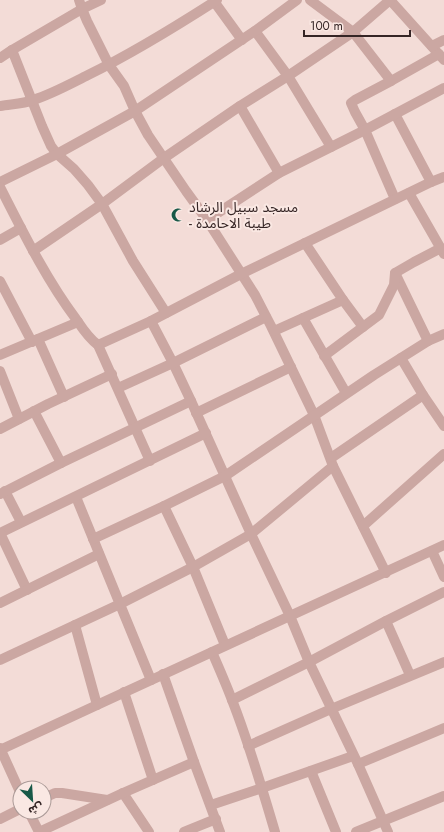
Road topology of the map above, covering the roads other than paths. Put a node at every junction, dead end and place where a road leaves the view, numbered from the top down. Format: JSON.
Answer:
{"nodes":[{"id":1,"x":101,"y":0,"type":"edge"},
{"id":2,"x":297,"y":0,"type":"edge"},
{"id":3,"x":310,"y":0,"type":"edge"},
{"id":4,"x":390,"y":0,"type":"edge"},
{"id":5,"x":215,"y":1,"type":"edge"},
{"id":6,"x":81,"y":4,"type":"edge"},
{"id":7,"x":255,"y":31,"type":"junction"},
{"id":8,"x":353,"y":32,"type":"junction"},
{"id":9,"x":242,"y":40,"type":"junction"},
{"id":10,"x":444,"y":40,"type":"edge"},
{"id":11,"x":12,"y":50,"type":"junction"},
{"id":12,"x":438,"y":53,"type":"edge"},
{"id":13,"x":0,"y":58,"type":"edge"},
{"id":14,"x":109,"y":64,"type":"junction"},
{"id":15,"x":288,"y":76,"type":"junction"},
{"id":16,"x":391,"y":81,"type":"junction"},
{"id":17,"x":444,"y":88,"type":"edge"},
{"id":18,"x":32,"y":101,"type":"junction"},
{"id":19,"x":0,"y":106,"type":"edge"},
{"id":20,"x":240,"y":106,"type":"junction"},
{"id":21,"x":135,"y":111,"type":"junction"},
{"id":22,"x":395,"y":114,"type":"junction"},
{"id":23,"x":365,"y":130,"type":"junction"},
{"id":24,"x":331,"y":147,"type":"junction"},
{"id":25,"x":57,"y":154,"type":"junction"},
{"id":26,"x":164,"y":158,"type":"junction"},
{"id":27,"x":279,"y":173,"type":"junction"},
{"id":28,"x":444,"y":177,"type":"edge"},
{"id":29,"x":0,"y":182,"type":"edge"},
{"id":30,"x":431,"y":182,"type":"junction"},
{"id":31,"x":0,"y":187,"type":"edge"},
{"id":32,"x":409,"y":193,"type":"junction"},
{"id":33,"x":395,"y":199,"type":"junction"},
{"id":34,"x":102,"y":204,"type":"junction"},
{"id":35,"x":207,"y":220,"type":"junction"},
{"id":36,"x":21,"y":228,"type":"junction"},
{"id":37,"x":0,"y":240,"type":"edge"},
{"id":38,"x":305,"y":243,"type":"junction"},
{"id":39,"x":34,"y":251,"type":"junction"},
{"id":40,"x":442,"y":251,"type":"edge"},
{"id":41,"x":395,"y":273,"type":"junction"},
{"id":42,"x":241,"y":274,"type":"junction"},
{"id":43,"x":1,"y":286,"type":"edge"},
{"id":44,"x":343,"y":300,"type":"junction"},
{"id":45,"x":166,"y":313,"type":"junction"},
{"id":46,"x":266,"y":317,"type":"junction"},
{"id":47,"x":303,"y":318,"type":"junction"},
{"id":48,"x":151,"y":321,"type":"junction"},
{"id":49,"x":78,"y":322,"type":"junction"},
{"id":50,"x":363,"y":327,"type":"junction"},
{"id":51,"x":274,"y":331,"type":"junction"},
{"id":52,"x":444,"y":334,"type":"edge"},
{"id":53,"x":35,"y":340,"type":"junction"},
{"id":54,"x":428,"y":341,"type":"junction"},
{"id":55,"x":98,"y":345,"type":"junction"},
{"id":56,"x":0,"y":355,"type":"edge"},
{"id":57,"x":324,"y":356,"type":"junction"},
{"id":58,"x":401,"y":358,"type":"junction"},
{"id":59,"x":173,"y":363,"type":"junction"},
{"id":60,"x":291,"y":367,"type":"junction"},
{"id":61,"x":0,"y":371,"type":"edge"},
{"id":62,"x":112,"y":374,"type":"junction"},
{"id":63,"x":118,"y":388,"type":"junction"},
{"id":64,"x":346,"y":393,"type":"junction"},
{"id":65,"x":423,"y":395,"type":"junction"},
{"id":66,"x":64,"y":397,"type":"junction"},
{"id":67,"x":191,"y":401,"type":"junction"},
{"id":68,"x":34,"y":411,"type":"junction"},
{"id":69,"x":440,"y":412,"type":"edge"},
{"id":70,"x":196,"y":413,"type":"junction"},
{"id":71,"x":314,"y":415,"type":"junction"},
{"id":72,"x":19,"y":419,"type":"junction"},
{"id":73,"x":444,"y":426,"type":"edge"},
{"id":74,"x":136,"y":428,"type":"junction"},
{"id":75,"x":0,"y":429,"type":"edge"},
{"id":76,"x":206,"y":433,"type":"junction"},
{"id":77,"x":444,"y":454,"type":"edge"},
{"id":78,"x":150,"y":461,"type":"junction"},
{"id":79,"x":332,"y":462,"type":"junction"},
{"id":80,"x":61,"y":463,"type":"junction"},
{"id":81,"x":225,"y":476,"type":"junction"},
{"id":82,"x":3,"y":492,"type":"edge"},
{"id":83,"x":76,"y":497,"type":"junction"},
{"id":84,"x":164,"y":506,"type":"junction"},
{"id":85,"x":21,"y":522,"type":"junction"},
{"id":86,"x":363,"y":526,"type":"junction"},
{"id":87,"x":0,"y":533,"type":"edge"},
{"id":88,"x":251,"y":534,"type":"junction"},
{"id":89,"x":93,"y":538,"type":"junction"},
{"id":90,"x":444,"y":545,"type":"edge"},
{"id":91,"x":432,"y":551,"type":"junction"},
{"id":92,"x":99,"y":554,"type":"junction"},
{"id":93,"x":193,"y":568,"type":"junction"},
{"id":94,"x":386,"y":573,"type":"junction"},
{"id":95,"x":444,"y":577,"type":"edge"},
{"id":96,"x":27,"y":590,"type":"junction"},
{"id":97,"x":444,"y":592,"type":"edge"},
{"id":98,"x":0,"y":603,"type":"edge"},
{"id":99,"x":120,"y":604,"type":"junction"},
{"id":100,"x":290,"y":616,"type":"junction"},
{"id":101,"x":386,"y":621,"type":"junction"},
{"id":102,"x":75,"y":625,"type":"junction"},
{"id":103,"x":226,"y":646,"type":"junction"},
{"id":104,"x":212,"y":652,"type":"junction"},
{"id":105,"x":0,"y":660,"type":"edge"},
{"id":106,"x":309,"y":662,"type":"junction"},
{"id":107,"x":444,"y":662,"type":"edge"},
{"id":108,"x":163,"y":674,"type":"junction"},
{"id":109,"x":410,"y":675,"type":"junction"},
{"id":110,"x":151,"y":680,"type":"junction"},
{"id":111,"x":124,"y":692,"type":"junction"},
{"id":112,"x":232,"y":700,"type":"junction"},
{"id":113,"x":97,"y":705,"type":"junction"},
{"id":114,"x":331,"y":709,"type":"junction"},
{"id":115,"x":444,"y":728,"type":"edge"},
{"id":116,"x":248,"y":746,"type":"junction"},
{"id":117,"x":0,"y":750,"type":"edge"},
{"id":118,"x":355,"y":760,"type":"junction"},
{"id":119,"x":194,"y":762,"type":"junction"},
{"id":120,"x":311,"y":771,"type":"junction"},
{"id":121,"x":14,"y":780,"type":"edge"},
{"id":122,"x":153,"y":780,"type":"junction"},
{"id":123,"x":262,"y":788,"type":"junction"},
{"id":124,"x":123,"y":793,"type":"junction"},
{"id":125,"x":52,"y":794,"type":"edge"},
{"id":126,"x":444,"y":796,"type":"edge"},
{"id":127,"x":107,"y":800,"type":"junction"},
{"id":128,"x":211,"y":805,"type":"junction"},
{"id":129,"x":12,"y":813,"type":"edge"},
{"id":130,"x":0,"y":819,"type":"edge"},
{"id":131,"x":216,"y":819,"type":"junction"},
{"id":132,"x":33,"y":820,"type":"edge"},
{"id":133,"x":383,"y":821,"type":"junction"},
{"id":134,"x":39,"y":832,"type":"edge"},
{"id":135,"x":149,"y":832,"type":"edge"},
{"id":136,"x":184,"y":832,"type":"edge"},
{"id":137,"x":220,"y":832,"type":"edge"},
{"id":138,"x":275,"y":832,"type":"edge"},
{"id":139,"x":336,"y":832,"type":"edge"},
{"id":140,"x":356,"y":832,"type":"edge"},
{"id":141,"x":388,"y":832,"type":"edge"}],
"edges":[{"from":1,"to":6,"type":"street"},
{"from":2,"to":7,"type":"street"},
{"from":3,"to":8,"type":"street"},
{"from":4,"to":8,"type":"street"},
{"from":4,"to":12,"type":"street"},
{"from":5,"to":9,"type":"street"},
{"from":5,"to":14,"type":"street"},
{"from":6,"to":11,"type":"street"},
{"from":6,"to":14,"type":"street"},
{"from":7,"to":9,"type":"street"},
{"from":7,"to":15,"type":"street"},
{"from":8,"to":15,"type":"street"},
{"from":8,"to":16,"type":"street"},
{"from":9,"to":21,"type":"street"},
{"from":10,"to":12,"type":"street"},
{"from":11,"to":13,"type":"street"},
{"from":11,"to":18,"type":"street"},
{"from":12,"to":16,"type":"street"},
{"from":14,"to":18,"type":"street"},
{"from":14,"to":21,"type":"street"},
{"from":15,"to":20,"type":"street"},
{"from":15,"to":24,"type":"street"},
{"from":16,"to":23,"type":"street"},
{"from":17,"to":22,"type":"street"},
{"from":18,"to":19,"type":"street"},
{"from":18,"to":25,"type":"street"},
{"from":20,"to":26,"type":"street"},
{"from":20,"to":27,"type":"street"},
{"from":21,"to":25,"type":"street"},
{"from":21,"to":26,"type":"street"},
{"from":22,"to":23,"type":"street"},
{"from":22,"to":30,"type":"street"},
{"from":23,"to":24,"type":"street"},
{"from":23,"to":33,"type":"street"},
{"from":24,"to":27,"type":"street"},
{"from":25,"to":29,"type":"street"},
{"from":25,"to":34,"type":"street"},
{"from":26,"to":34,"type":"street"},
{"from":26,"to":35,"type":"street"},
{"from":27,"to":35,"type":"street"},
{"from":28,"to":30,"type":"street"},
{"from":30,"to":32,"type":"street"},
{"from":31,"to":36,"type":"street"},
{"from":32,"to":33,"type":"street"},
{"from":32,"to":40,"type":"street"},
{"from":33,"to":38,"type":"street"},
{"from":34,"to":39,"type":"street"},
{"from":34,"to":45,"type":"street"},
{"from":35,"to":42,"type":"street"},
{"from":36,"to":37,"type":"street"},
{"from":36,"to":39,"type":"street"},
{"from":38,"to":42,"type":"street"},
{"from":38,"to":44,"type":"street"},
{"from":39,"to":49,"type":"street"},
{"from":40,"to":41,"type":"street"},
{"from":41,"to":50,"type":"street"},
{"from":41,"to":54,"type":"street"},
{"from":42,"to":45,"type":"street"},
{"from":42,"to":46,"type":"street"},
{"from":43,"to":53,"type":"street"},
{"from":44,"to":47,"type":"street"},
{"from":44,"to":50,"type":"street"},
{"from":45,"to":48,"type":"street"},
{"from":46,"to":51,"type":"street"},
{"from":46,"to":59,"type":"street"},
{"from":47,"to":51,"type":"street"},
{"from":47,"to":57,"type":"street"},
{"from":48,"to":55,"type":"street"},
{"from":48,"to":59,"type":"street"},
{"from":49,"to":53,"type":"street"},
{"from":49,"to":55,"type":"street"},
{"from":50,"to":57,"type":"street"},
{"from":51,"to":60,"type":"street"},
{"from":52,"to":54,"type":"street"},
{"from":53,"to":56,"type":"street"},
{"from":53,"to":66,"type":"street"},
{"from":54,"to":58,"type":"street"},
{"from":55,"to":62,"type":"street"},
{"from":57,"to":64,"type":"street"},
{"from":58,"to":64,"type":"street"},
{"from":58,"to":65,"type":"street"},
{"from":59,"to":63,"type":"street"},
{"from":59,"to":67,"type":"street"},
{"from":60,"to":70,"type":"street"},
{"from":60,"to":71,"type":"street"},
{"from":61,"to":72,"type":"street"},
{"from":62,"to":63,"type":"street"},
{"from":62,"to":66,"type":"street"},
{"from":63,"to":74,"type":"street"},
{"from":64,"to":71,"type":"street"},
{"from":65,"to":69,"type":"street"},
{"from":65,"to":79,"type":"street"},
{"from":66,"to":68,"type":"street"},
{"from":67,"to":70,"type":"street"},
{"from":67,"to":74,"type":"street"},
{"from":68,"to":72,"type":"street"},
{"from":68,"to":80,"type":"street"},
{"from":69,"to":73,"type":"street"},
{"from":70,"to":76,"type":"street"},
{"from":71,"to":79,"type":"street"},
{"from":71,"to":81,"type":"street"},
{"from":72,"to":75,"type":"street"},
{"from":74,"to":78,"type":"street"},
{"from":74,"to":80,"type":"street"},
{"from":76,"to":78,"type":"street"},
{"from":76,"to":81,"type":"street"},
{"from":77,"to":86,"type":"street"},
{"from":78,"to":83,"type":"street"},
{"from":79,"to":86,"type":"street"},
{"from":79,"to":88,"type":"street"},
{"from":80,"to":82,"type":"street"},
{"from":81,"to":84,"type":"street"},
{"from":81,"to":88,"type":"street"},
{"from":82,"to":85,"type":"street"},
{"from":83,"to":85,"type":"street"},
{"from":83,"to":89,"type":"street"},
{"from":84,"to":89,"type":"street"},
{"from":84,"to":93,"type":"street"},
{"from":85,"to":87,"type":"street"},
{"from":86,"to":94,"type":"street"},
{"from":87,"to":96,"type":"street"},
{"from":88,"to":93,"type":"street"},
{"from":88,"to":100,"type":"street"},
{"from":89,"to":92,"type":"street"},
{"from":90,"to":91,"type":"street"},
{"from":91,"to":94,"type":"street"},
{"from":91,"to":95,"type":"street"},
{"from":92,"to":96,"type":"street"},
{"from":92,"to":99,"type":"street"},
{"from":93,"to":99,"type":"street"},
{"from":93,"to":103,"type":"street"},
{"from":94,"to":100,"type":"street"},
{"from":96,"to":98,"type":"street"},
{"from":97,"to":101,"type":"street"},
{"from":99,"to":102,"type":"street"},
{"from":99,"to":110,"type":"street"},
{"from":100,"to":103,"type":"street"},
{"from":100,"to":106,"type":"street"},
{"from":101,"to":106,"type":"street"},
{"from":101,"to":109,"type":"street"},
{"from":102,"to":105,"type":"street"},
{"from":102,"to":113,"type":"street"},
{"from":103,"to":104,"type":"street"},
{"from":104,"to":108,"type":"street"},
{"from":104,"to":112,"type":"street"},
{"from":106,"to":112,"type":"street"},
{"from":106,"to":114,"type":"street"},
{"from":107,"to":109,"type":"street"},
{"from":108,"to":110,"type":"street"},
{"from":108,"to":119,"type":"street"},
{"from":109,"to":114,"type":"street"},
{"from":110,"to":111,"type":"street"},
{"from":111,"to":113,"type":"street"},
{"from":111,"to":122,"type":"street"},
{"from":112,"to":116,"type":"street"},
{"from":113,"to":117,"type":"street"},
{"from":114,"to":116,"type":"street"},
{"from":114,"to":118,"type":"street"},
{"from":115,"to":118,"type":"street"},
{"from":116,"to":123,"type":"street"},
{"from":117,"to":121,"type":"street"},
{"from":118,"to":120,"type":"street"},
{"from":118,"to":133,"type":"street"},
{"from":119,"to":122,"type":"street"},
{"from":119,"to":128,"type":"street"},
{"from":120,"to":123,"type":"street"},
{"from":120,"to":139,"type":"street"},
{"from":122,"to":124,"type":"street"},
{"from":123,"to":128,"type":"street"},
{"from":123,"to":138,"type":"street"},
{"from":124,"to":127,"type":"street"},
{"from":124,"to":135,"type":"street"},
{"from":125,"to":127,"type":"street"},
{"from":126,"to":133,"type":"street"},
{"from":127,"to":134,"type":"street"},
{"from":128,"to":131,"type":"street"},
{"from":129,"to":130,"type":"street"},
{"from":131,"to":136,"type":"street"},
{"from":131,"to":137,"type":"street"},
{"from":132,"to":134,"type":"street"},
{"from":133,"to":140,"type":"street"},
{"from":133,"to":141,"type":"street"}]}
